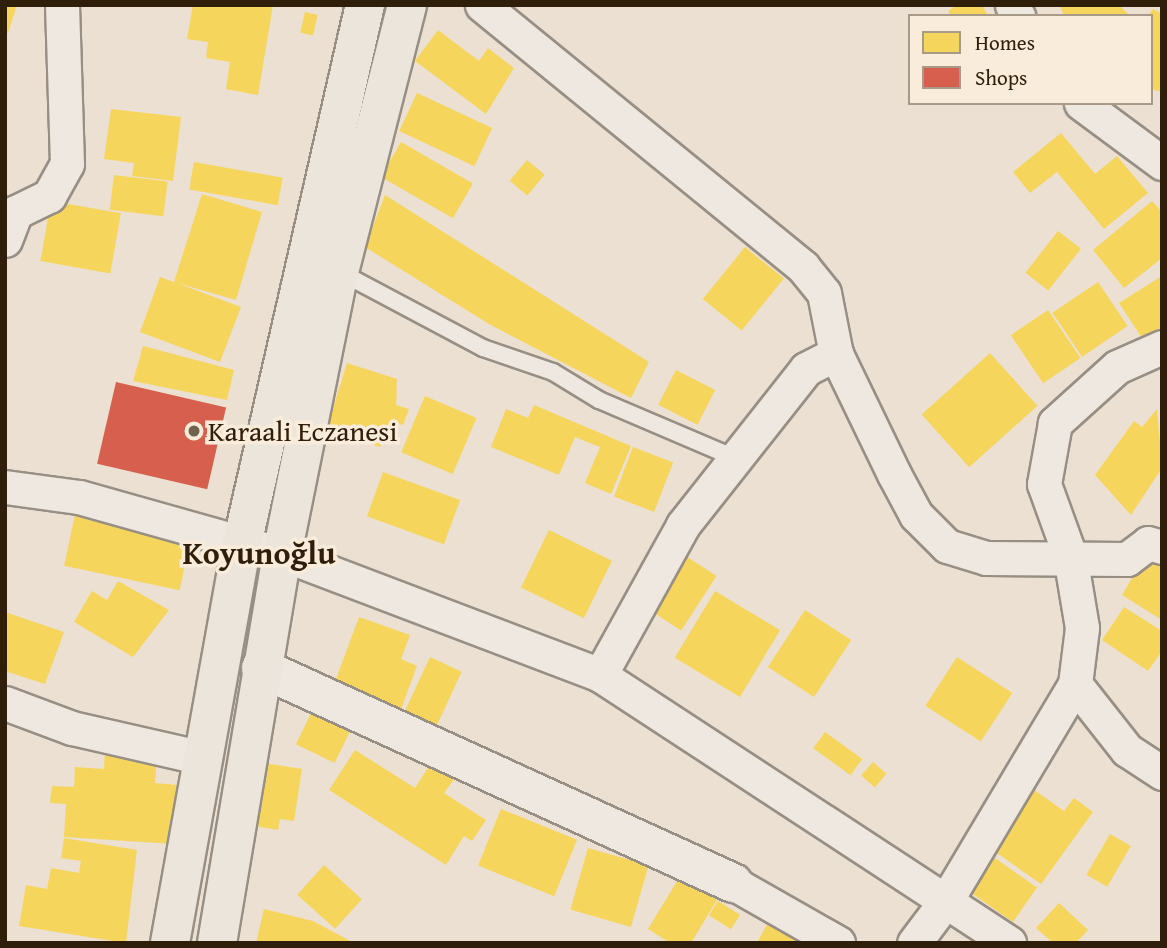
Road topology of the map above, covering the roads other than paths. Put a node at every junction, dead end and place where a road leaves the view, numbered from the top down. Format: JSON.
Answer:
{"nodes":[{"id":1,"x":62,"y":5,"type":"edge"},
{"id":2,"x":365,"y":5,"type":"edge"},
{"id":3,"x":407,"y":5,"type":"edge"},
{"id":4,"x":482,"y":5,"type":"edge"},
{"id":5,"x":1084,"y":105,"type":"edge"},
{"id":6,"x":1162,"y":163,"type":"edge"},
{"id":7,"x":6,"y":243,"type":"edge"},
{"id":8,"x":339,"y":272,"type":"junction"},
{"id":9,"x":1162,"y":347,"type":"edge"},
{"id":10,"x":835,"y":354,"type":"junction"},
{"id":11,"x":739,"y":460,"type":"junction"},
{"id":12,"x":5,"y":487,"type":"edge"},
{"id":13,"x":242,"y":544,"type":"junction"},
{"id":14,"x":1162,"y":547,"type":"edge"},
{"id":15,"x":282,"y":554,"type":"junction"},
{"id":16,"x":1070,"y":556,"type":"junction"},
{"id":17,"x":261,"y":668,"type":"junction"},
{"id":18,"x":600,"y":675,"type":"junction"},
{"id":19,"x":1075,"y":684,"type":"junction"},
{"id":20,"x":5,"y":703,"type":"edge"},
{"id":21,"x":203,"y":758,"type":"junction"},
{"id":22,"x":1162,"y":773,"type":"edge"},
{"id":23,"x":733,"y":883,"type":"joint"},
{"id":24,"x":947,"y":899,"type":"junction"},
{"id":25,"x":170,"y":943,"type":"edge"},
{"id":26,"x":217,"y":943,"type":"edge"},
{"id":27,"x":838,"y":943,"type":"edge"},
{"id":28,"x":914,"y":943,"type":"edge"},
{"id":29,"x":1009,"y":943,"type":"edge"}],
"edges":[{"from":1,"to":7,"type":"street"},
{"from":2,"to":13,"type":"highway"},
{"from":3,"to":8,"type":"highway"},
{"from":4,"to":10,"type":"street"},
{"from":5,"to":6,"type":"street"},
{"from":8,"to":11,"type":"lane"},
{"from":8,"to":15,"type":"highway"},
{"from":9,"to":16,"type":"street"},
{"from":10,"to":11,"type":"street"},
{"from":10,"to":16,"type":"street"},
{"from":11,"to":18,"type":"street"},
{"from":12,"to":13,"type":"street"},
{"from":13,"to":15,"type":"street"},
{"from":13,"to":21,"type":"highway"},
{"from":14,"to":16,"type":"street"},
{"from":15,"to":17,"type":"highway"},
{"from":15,"to":18,"type":"street"},
{"from":16,"to":19,"type":"street"},
{"from":17,"to":23,"type":"street"},
{"from":17,"to":26,"type":"highway"},
{"from":18,"to":24,"type":"street"},
{"from":19,"to":22,"type":"street"},
{"from":19,"to":24,"type":"street"},
{"from":20,"to":21,"type":"street"},
{"from":21,"to":25,"type":"highway"},
{"from":23,"to":27,"type":"street"},
{"from":24,"to":28,"type":"street"},
{"from":24,"to":29,"type":"street"}]}
